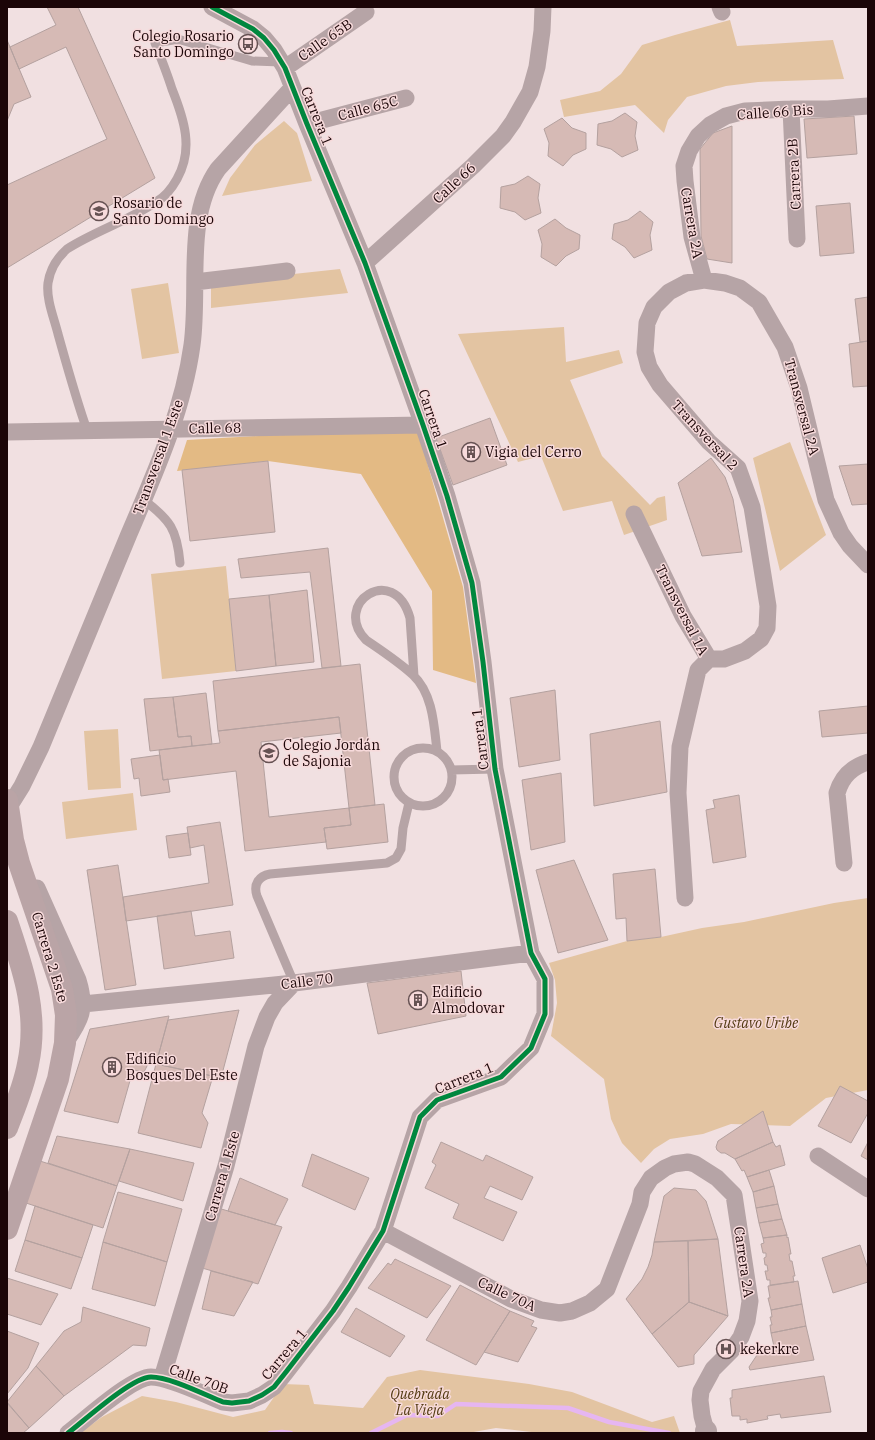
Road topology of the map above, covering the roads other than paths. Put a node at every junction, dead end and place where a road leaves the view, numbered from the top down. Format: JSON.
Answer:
{"nodes":[{"id":1,"x":212,"y":7,"type":"edge"},
{"id":2,"x":543,"y":7,"type":"edge"},
{"id":3,"x":366,"y":12,"type":"dead end"},
{"id":4,"x":283,"y":65,"type":"junction"},
{"id":5,"x":292,"y":88,"type":"junction"},
{"id":6,"x":406,"y":98,"type":"dead end"},
{"id":7,"x":868,"y":106,"type":"edge"},
{"id":8,"x":791,"y":108,"type":"junction"},
{"id":9,"x":307,"y":124,"type":"junction"},
{"id":10,"x":684,"y":166,"type":"joint"},
{"id":11,"x":797,"y":239,"type":"dead end"},
{"id":12,"x":365,"y":263,"type":"junction"},
{"id":13,"x":287,"y":271,"type":"dead end"},
{"id":14,"x":704,"y":280,"type":"junction"},
{"id":15,"x":195,"y":282,"type":"junction"},
{"id":16,"x":423,"y":425,"type":"junction"},
{"id":17,"x":172,"y":429,"type":"junction"},
{"id":18,"x":87,"y":430,"type":"junction"},
{"id":19,"x":7,"y":432,"type":"edge"},
{"id":20,"x":144,"y":500,"type":"junction"},
{"id":21,"x":634,"y":514,"type":"dead end"},
{"id":22,"x":180,"y":563,"type":"dead end"},
{"id":23,"x":868,"y":565,"type":"edge"},
{"id":24,"x":709,"y":659,"type":"junction"},
{"id":25,"x":414,"y":676,"type":"junction"},
{"id":26,"x":437,"y":751,"type":"junction"},
{"id":27,"x":868,"y":762,"type":"edge"},
{"id":28,"x":495,"y":769,"type":"junction"},
{"id":29,"x":451,"y":770,"type":"junction"},
{"id":30,"x":409,"y":803,"type":"junction"},
{"id":31,"x":7,"y":806,"type":"edge"},
{"id":32,"x":19,"y":863,"type":"junction"},
{"id":33,"x":844,"y":863,"type":"dead end"},
{"id":34,"x":685,"y":898,"type":"dead end"},
{"id":35,"x":7,"y":921,"type":"edge"},
{"id":36,"x":531,"y":953,"type":"junction"},
{"id":37,"x":294,"y":983,"type":"junction"},
{"id":38,"x":83,"y":1004,"type":"junction"},
{"id":39,"x":65,"y":1043,"type":"junction"},
{"id":40,"x":7,"y":1128,"type":"edge"},
{"id":41,"x":818,"y":1156,"type":"dead end"},
{"id":42,"x":655,"y":1175,"type":"joint"},
{"id":43,"x":868,"y":1189,"type":"edge"},
{"id":44,"x":7,"y":1229,"type":"edge"},
{"id":45,"x":383,"y":1231,"type":"junction"},
{"id":46,"x":156,"y":1377,"type":"junction"},
{"id":47,"x":239,"y":1403,"type":"joint"},
{"id":48,"x":706,"y":1432,"type":"edge"},
{"id":49,"x":68,"y":1433,"type":"edge"}],
"edges":[{"from":1,"to":4,"type":"street","name":"Carrera 1"},
{"from":2,"to":12,"type":"street","name":"Calle 66"},
{"from":3,"to":4,"type":"street","name":"Calle 65B"},
{"from":4,"to":5,"type":"street","name":"Carrera 1"},
{"from":4,"to":18,"type":"lane"},
{"from":5,"to":9,"type":"street","name":"Carrera 1"},
{"from":5,"to":15,"type":"street","name":"Transversal 1 Este"},
{"from":6,"to":9,"type":"street","name":"Calle 65C"},
{"from":7,"to":8,"type":"street","name":"Calle 66 Bis"},
{"from":8,"to":10,"type":"street","name":"Calle 66 Bis"},
{"from":8,"to":11,"type":"street","name":"Carrera 2B"},
{"from":9,"to":12,"type":"street","name":"Carrera 1"},
{"from":10,"to":14,"type":"street","name":"Carrera 2A"},
{"from":12,"to":16,"type":"street","name":"Carrera 1"},
{"from":13,"to":15,"type":"street"},
{"from":14,"to":23,"type":"street","name":"Transversal 2A"},
{"from":14,"to":24,"type":"street","name":"Transversal 2"},
{"from":15,"to":17,"type":"street","name":"Transversal 1 Este"},
{"from":16,"to":17,"type":"street","name":"Calle 68"},
{"from":16,"to":28,"type":"street","name":"Carrera 1"},
{"from":17,"to":18,"type":"street","name":"Calle 68"},
{"from":17,"to":20,"type":"street","name":"Transversal 1 Este"},
{"from":18,"to":19,"type":"street","name":"Calle 68"},
{"from":20,"to":22,"type":"lane"},
{"from":20,"to":31,"type":"street","name":"Transversal 1 Este"},
{"from":21,"to":24,"type":"street","name":"Transversal 1A"},
{"from":24,"to":34,"type":"street","name":"Transversal 1A"},
{"from":25,"to":25,"type":"lane"},
{"from":25,"to":26,"type":"lane"},
{"from":26,"to":29,"type":"lane"},
{"from":26,"to":30,"type":"lane"},
{"from":27,"to":33,"type":"street"},
{"from":28,"to":29,"type":"lane"},
{"from":28,"to":36,"type":"street","name":"Carrera 1"},
{"from":29,"to":30,"type":"lane"},
{"from":30,"to":37,"type":"lane"},
{"from":31,"to":32,"type":"main road","name":"Carrera 2 Este"},
{"from":32,"to":38,"type":"street"},
{"from":32,"to":39,"type":"main road","name":"Carrera 2 Este"},
{"from":35,"to":40,"type":"main road"},
{"from":36,"to":37,"type":"street","name":"Calle 70"},
{"from":36,"to":45,"type":"street","name":"Carrera 1"},
{"from":37,"to":38,"type":"street","name":"Calle 70"},
{"from":37,"to":46,"type":"street","name":"Carrera 1 Este"},
{"from":38,"to":39,"type":"street"},
{"from":39,"to":44,"type":"main road","name":"Carrera 2 Este"},
{"from":41,"to":43,"type":"street"},
{"from":42,"to":45,"type":"street","name":"Calle 70A"},
{"from":42,"to":48,"type":"street","name":"Carrera 2A"},
{"from":45,"to":47,"type":"street","name":"Carrera 1"},
{"from":46,"to":47,"type":"street","name":"Calle 70B"},
{"from":46,"to":49,"type":"street"}]}
